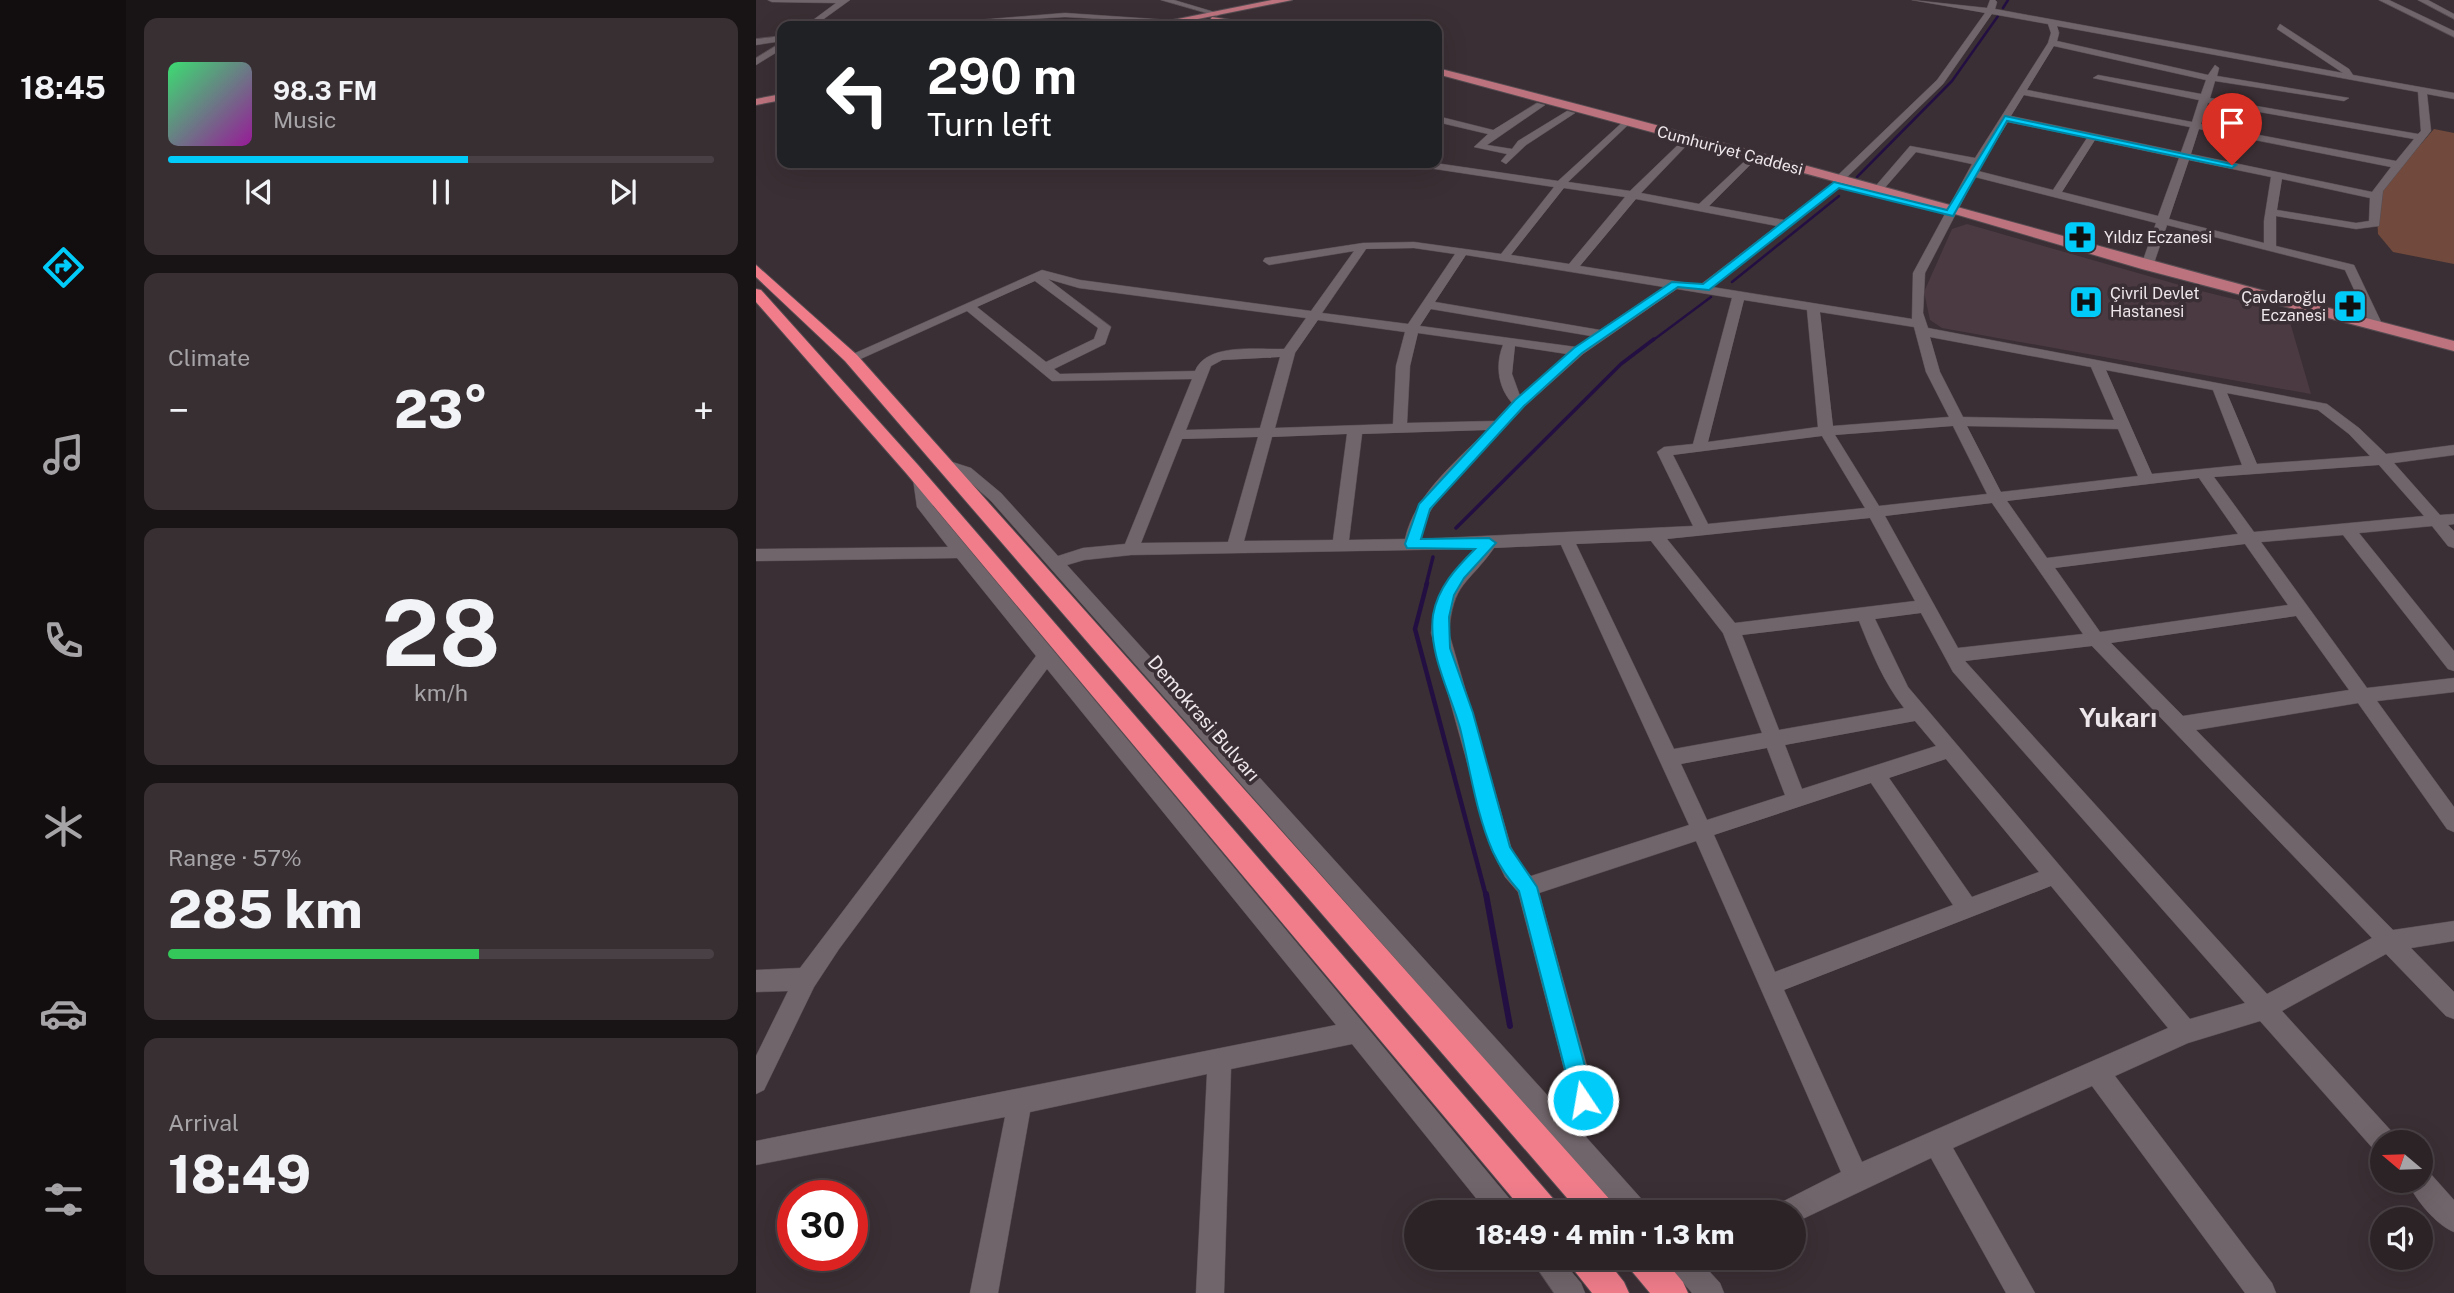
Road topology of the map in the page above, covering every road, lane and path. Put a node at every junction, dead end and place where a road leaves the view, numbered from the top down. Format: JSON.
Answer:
{"nodes":[{"id":1,"x":816,"y":0,"type":"edge"},
{"id":2,"x":1287,"y":0,"type":"edge"},
{"id":3,"x":1916,"y":0,"type":"edge"},
{"id":4,"x":1994,"y":0,"type":"edge"},
{"id":5,"x":2384,"y":0,"type":"edge"},
{"id":6,"x":2400,"y":0,"type":"edge"},
{"id":7,"x":2422,"y":0,"type":"edge"},
{"id":8,"x":845,"y":1,"type":"edge"},
{"id":9,"x":1169,"y":1,"type":"edge"},
{"id":10,"x":770,"y":2,"type":"edge"},
{"id":11,"x":1990,"y":10,"type":"junction"},
{"id":12,"x":1217,"y":13,"type":"junction"},
{"id":13,"x":1196,"y":18,"type":"junction"},
{"id":14,"x":2454,"y":18,"type":"edge"},
{"id":15,"x":816,"y":21,"type":"edge"},
{"id":16,"x":980,"y":21,"type":"edge"},
{"id":17,"x":1178,"y":21,"type":"joint"},
{"id":18,"x":1231,"y":21,"type":"edge"},
{"id":19,"x":1241,"y":21,"type":"edge"},
{"id":20,"x":2432,"y":25,"type":"junction"},
{"id":21,"x":2280,"y":27,"type":"dead end"},
{"id":22,"x":2053,"y":33,"type":"junction"},
{"id":23,"x":2454,"y":34,"type":"edge"},
{"id":24,"x":756,"y":42,"type":"edge"},
{"id":25,"x":777,"y":42,"type":"edge"},
{"id":26,"x":777,"y":46,"type":"edge"},
{"id":27,"x":2220,"y":55,"type":"junction"},
{"id":28,"x":2105,"y":57,"type":"junction"},
{"id":29,"x":756,"y":62,"type":"edge"},
{"id":30,"x":1442,"y":72,"type":"edge"},
{"id":31,"x":1442,"y":78,"type":"edge"},
{"id":32,"x":2098,"y":78,"type":"junction"},
{"id":33,"x":2211,"y":78,"type":"junction"},
{"id":34,"x":2350,"y":79,"type":"junction"},
{"id":35,"x":2422,"y":91,"type":"junction"},
{"id":36,"x":2022,"y":92,"type":"junction"},
{"id":37,"x":2453,"y":94,"type":"edge"},
{"id":38,"x":777,"y":95,"type":"edge"},
{"id":39,"x":2344,"y":98,"type":"junction"},
{"id":40,"x":756,"y":99,"type":"edge"},
{"id":41,"x":2205,"y":99,"type":"junction"},
{"id":42,"x":2088,"y":103,"type":"junction"},
{"id":43,"x":1540,"y":105,"type":"junction"},
{"id":44,"x":1570,"y":113,"type":"junction"},
{"id":45,"x":2005,"y":118,"type":"junction"},
{"id":46,"x":1442,"y":120,"type":"edge"},
{"id":47,"x":2343,"y":123,"type":"junction"},
{"id":48,"x":1623,"y":124,"type":"junction"},
{"id":49,"x":2196,"y":124,"type":"junction"},
{"id":50,"x":1495,"y":133,"type":"junction"},
{"id":51,"x":2093,"y":136,"type":"junction"},
{"id":52,"x":2417,"y":137,"type":"junction"},
{"id":53,"x":1684,"y":142,"type":"junction"},
{"id":54,"x":1514,"y":152,"type":"junction"},
{"id":55,"x":2186,"y":155,"type":"junction"},
{"id":56,"x":1749,"y":160,"type":"junction"},
{"id":57,"x":1978,"y":162,"type":"junction"},
{"id":58,"x":2398,"y":165,"type":"junction"},
{"id":59,"x":1442,"y":167,"type":"edge"},
{"id":60,"x":1972,"y":173,"type":"junction"},
{"id":61,"x":1496,"y":174,"type":"junction"},
{"id":62,"x":2277,"y":175,"type":"junction"},
{"id":63,"x":1839,"y":182,"type":"junction"},
{"id":64,"x":1561,"y":184,"type":"junction"},
{"id":65,"x":1878,"y":189,"type":"junction"},
{"id":66,"x":1633,"y":195,"type":"junction"},
{"id":67,"x":2055,"y":195,"type":"junction"},
{"id":68,"x":2375,"y":196,"type":"junction"},
{"id":69,"x":1702,"y":207,"type":"junction"},
{"id":70,"x":1951,"y":211,"type":"junction"},
{"id":71,"x":2272,"y":212,"type":"junction"},
{"id":72,"x":2163,"y":223,"type":"junction"},
{"id":73,"x":1787,"y":224,"type":"junction"},
{"id":74,"x":1363,"y":246,"type":"junction"},
{"id":75,"x":2270,"y":249,"type":"junction"},
{"id":76,"x":1463,"y":250,"type":"junction"},
{"id":77,"x":1504,"y":257,"type":"junction"},
{"id":78,"x":1269,"y":261,"type":"dead end"},
{"id":79,"x":2147,"y":266,"type":"junction"},
{"id":80,"x":1572,"y":268,"type":"junction"},
{"id":81,"x":756,"y":269,"type":"edge"},
{"id":82,"x":1036,"y":276,"type":"junction"},
{"id":83,"x":1676,"y":284,"type":"junction"},
{"id":84,"x":1705,"y":287,"type":"junction"},
{"id":85,"x":756,"y":293,"type":"edge"},
{"id":86,"x":1739,"y":294,"type":"junction"},
{"id":87,"x":1429,"y":305,"type":"junction"},
{"id":88,"x":968,"y":307,"type":"junction"},
{"id":89,"x":2306,"y":308,"type":"junction"},
{"id":90,"x":1813,"y":309,"type":"junction"},
{"id":91,"x":1314,"y":314,"type":"junction"},
{"id":92,"x":2377,"y":326,"type":"junction"},
{"id":93,"x":1413,"y":327,"type":"junction"},
{"id":94,"x":1920,"y":328,"type":"junction"},
{"id":95,"x":1602,"y":334,"type":"junction"},
{"id":96,"x":1511,"y":341,"type":"junction"},
{"id":97,"x":2454,"y":346,"type":"edge"},
{"id":98,"x":1578,"y":351,"type":"junction"},
{"id":99,"x":1288,"y":353,"type":"junction"},
{"id":100,"x":851,"y":358,"type":"junction"},
{"id":101,"x":2096,"y":363,"type":"junction"},
{"id":102,"x":1045,"y":368,"type":"junction"},
{"id":103,"x":1199,"y":375,"type":"junction"},
{"id":104,"x":2218,"y":387,"type":"junction"},
{"id":105,"x":1520,"y":403,"type":"junction"},
{"id":106,"x":1956,"y":421,"type":"junction"},
{"id":107,"x":1498,"y":425,"type":"junction"},
{"id":108,"x":2122,"y":425,"type":"junction"},
{"id":109,"x":1400,"y":426,"type":"junction"},
{"id":110,"x":1355,"y":431,"type":"junction"},
{"id":111,"x":1826,"y":431,"type":"junction"},
{"id":112,"x":1265,"y":433,"type":"junction"},
{"id":113,"x":1179,"y":435,"type":"junction"},
{"id":114,"x":1700,"y":445,"type":"junction"},
{"id":115,"x":2454,"y":450,"type":"edge"},
{"id":116,"x":2380,"y":460,"type":"junction"},
{"id":117,"x":943,"y":464,"type":"junction"},
{"id":118,"x":2251,"y":468,"type":"junction"},
{"id":119,"x":2203,"y":473,"type":"junction"},
{"id":120,"x":2147,"y":479,"type":"junction"},
{"id":121,"x":921,"y":480,"type":"junction"},
{"id":122,"x":1996,"y":497,"type":"junction"},
{"id":123,"x":1875,"y":512,"type":"junction"},
{"id":124,"x":2454,"y":519,"type":"edge"},
{"id":125,"x":2436,"y":521,"type":"junction"},
{"id":126,"x":1702,"y":528,"type":"junction"},
{"id":127,"x":2347,"y":529,"type":"junction"},
{"id":128,"x":1654,"y":534,"type":"junction"},
{"id":129,"x":2250,"y":538,"type":"junction"},
{"id":130,"x":1566,"y":539,"type":"junction"},
{"id":131,"x":2454,"y":542,"type":"edge"},
{"id":132,"x":1489,"y":543,"type":"junction"},
{"id":133,"x":1412,"y":544,"type":"junction"},
{"id":134,"x":1340,"y":547,"type":"junction"},
{"id":135,"x":1131,"y":549,"type":"junction"},
{"id":136,"x":1234,"y":550,"type":"junction"},
{"id":137,"x":961,"y":552,"type":"junction"},
{"id":138,"x":756,"y":555,"type":"edge"},
{"id":139,"x":1055,"y":564,"type":"junction"},
{"id":140,"x":2043,"y":564,"type":"junction"},
{"id":141,"x":1926,"y":606,"type":"junction"},
{"id":142,"x":2302,"y":609,"type":"junction"},
{"id":143,"x":1864,"y":611,"type":"junction"},
{"id":144,"x":1731,"y":630,"type":"junction"},
{"id":145,"x":2096,"y":639,"type":"junction"},
{"id":146,"x":1046,"y":655,"type":"junction"},
{"id":147,"x":1951,"y":656,"type":"junction"},
{"id":148,"x":2454,"y":664,"type":"edge"},
{"id":149,"x":2454,"y":685,"type":"edge"},
{"id":150,"x":2365,"y":695,"type":"junction"},
{"id":151,"x":1918,"y":713,"type":"junction"},
{"id":152,"x":2178,"y":725,"type":"junction"},
{"id":153,"x":1772,"y":740,"type":"junction"},
{"id":154,"x":1949,"y":750,"type":"junction"},
{"id":155,"x":1669,"y":758,"type":"junction"},
{"id":156,"x":1875,"y":773,"type":"junction"},
{"id":157,"x":1796,"y":798,"type":"junction"},
{"id":158,"x":2454,"y":823,"type":"edge"},
{"id":159,"x":1699,"y":830,"type":"junction"},
{"id":160,"x":2056,"y":875,"type":"junction"},
{"id":161,"x":1528,"y":887,"type":"junction"},
{"id":162,"x":1968,"y":909,"type":"junction"},
{"id":163,"x":2454,"y":931,"type":"edge"},
{"id":164,"x":2388,"y":941,"type":"junction"},
{"id":165,"x":806,"y":979,"type":"junction"},
{"id":166,"x":756,"y":981,"type":"edge"},
{"id":167,"x":1769,"y":985,"type":"junction"},
{"id":168,"x":2264,"y":1008,"type":"junction"},
{"id":169,"x":2454,"y":1008,"type":"edge"},
{"id":170,"x":1356,"y":1032,"type":"junction"},
{"id":171,"x":2186,"y":1032,"type":"junction"},
{"id":172,"x":1219,"y":1060,"type":"junction"},
{"id":173,"x":2097,"y":1072,"type":"junction"},
{"id":174,"x":756,"y":1082,"type":"edge"},
{"id":175,"x":1020,"y":1102,"type":"junction"},
{"id":176,"x":2373,"y":1130,"type":"edge"},
{"id":177,"x":1572,"y":1140,"type":"junction"},
{"id":178,"x":1936,"y":1143,"type":"junction"},
{"id":179,"x":756,"y":1153,"type":"edge"},
{"id":180,"x":1856,"y":1178,"type":"junction"},
{"id":181,"x":2432,"y":1194,"type":"edge"},
{"id":182,"x":1494,"y":1200,"type":"edge"},
{"id":183,"x":1534,"y":1200,"type":"edge"},
{"id":184,"x":1590,"y":1200,"type":"edge"},
{"id":185,"x":1625,"y":1200,"type":"edge"},
{"id":186,"x":1806,"y":1203,"type":"edge"},
{"id":187,"x":2454,"y":1219,"type":"edge"},
{"id":188,"x":1553,"y":1270,"type":"edge"},
{"id":189,"x":1594,"y":1270,"type":"edge"},
{"id":190,"x":1684,"y":1270,"type":"edge"},
{"id":191,"x":984,"y":1293,"type":"edge"},
{"id":192,"x":1210,"y":1293,"type":"edge"},
{"id":193,"x":1571,"y":1293,"type":"edge"},
{"id":194,"x":1613,"y":1293,"type":"edge"},
{"id":195,"x":1710,"y":1293,"type":"edge"},
{"id":196,"x":2021,"y":1293,"type":"edge"},
{"id":197,"x":2262,"y":1293,"type":"edge"}],
"edges":[{"from":1,"to":8,"type":"street"},
{"from":1,"to":10,"type":"street"},
{"from":2,"to":12,"type":"main road"},
{"from":3,"to":11,"type":"street"},
{"from":4,"to":11,"type":"street"},
{"from":5,"to":6,"type":"street"},
{"from":5,"to":20,"type":"street"},
{"from":7,"to":14,"type":"street"},
{"from":8,"to":15,"type":"street"},
{"from":9,"to":12,"type":"street"},
{"from":9,"to":13,"type":"street"},
{"from":11,"to":22,"type":"street"},
{"from":11,"to":63,"type":"street"},
{"from":12,"to":13,"type":"main road"},
{"from":12,"to":19,"type":"main road"},
{"from":13,"to":17,"type":"main road"},
{"from":13,"to":18,"type":"main road"},
{"from":14,"to":20,"type":"street"},
{"from":16,"to":17,"type":"street"},
{"from":20,"to":23,"type":"street"},
{"from":21,"to":34,"type":"street"},
{"from":22,"to":27,"type":"street"},
{"from":22,"to":28,"type":"street"},
{"from":22,"to":36,"type":"street"},
{"from":24,"to":25,"type":"street"},
{"from":26,"to":29,"type":"street"},
{"from":27,"to":33,"type":"street"},
{"from":27,"to":34,"type":"street"},
{"from":28,"to":32,"type":"street"},
{"from":28,"to":33,"type":"street"},
{"from":30,"to":48,"type":"main road","name":"Cumhuriyet Caddesi"},
{"from":31,"to":43,"type":"main road","name":"Cumhuriyet Caddesi"},
{"from":32,"to":41,"type":"street"},
{"from":32,"to":42,"type":"street"},
{"from":33,"to":39,"type":"street"},
{"from":33,"to":41,"type":"street"},
{"from":34,"to":35,"type":"street"},
{"from":34,"to":39,"type":"street"},
{"from":35,"to":37,"type":"street"},
{"from":35,"to":52,"type":"street"},
{"from":36,"to":42,"type":"street"},
{"from":36,"to":45,"type":"street"},
{"from":38,"to":40,"type":"main road"},
{"from":39,"to":47,"type":"street"},
{"from":41,"to":47,"type":"street"},
{"from":41,"to":49,"type":"street"},
{"from":42,"to":49,"type":"street"},
{"from":43,"to":44,"type":"main road","name":"Cumhuriyet Caddesi"},
{"from":43,"to":50,"type":"street"},
{"from":44,"to":48,"type":"main road","name":"Cumhuriyet Caddesi"},
{"from":44,"to":54,"type":"street"},
{"from":45,"to":51,"type":"street"},
{"from":45,"to":57,"type":"street"},
{"from":46,"to":50,"type":"street"},
{"from":47,"to":52,"type":"street"},
{"from":48,"to":53,"type":"main road","name":"Cumhuriyet Caddesi"},
{"from":48,"to":63,"type":"main road","name":"Cumhuriyet Caddesi"},
{"from":48,"to":64,"type":"street"},
{"from":49,"to":55,"type":"street"},
{"from":49,"to":58,"type":"street"},
{"from":50,"to":54,"type":"street"},
{"from":51,"to":55,"type":"street"},
{"from":51,"to":67,"type":"street"},
{"from":52,"to":58,"type":"street"},
{"from":53,"to":56,"type":"main road","name":"Cumhuriyet Caddesi"},
{"from":53,"to":66,"type":"street"},
{"from":54,"to":61,"type":"street"},
{"from":55,"to":62,"type":"street"},
{"from":55,"to":72,"type":"street"},
{"from":56,"to":63,"type":"main road","name":"Cumhuriyet Caddesi"},
{"from":56,"to":69,"type":"street"},
{"from":57,"to":60,"type":"street"},
{"from":57,"to":65,"type":"street"},
{"from":58,"to":68,"type":"street"},
{"from":59,"to":61,"type":"street"},
{"from":60,"to":67,"type":"street"},
{"from":60,"to":70,"type":"street"},
{"from":61,"to":64,"type":"street"},
{"from":62,"to":68,"type":"street"},
{"from":62,"to":71,"type":"street"},
{"from":63,"to":65,"type":"main road","name":"Cumhuriyet Caddesi"},
{"from":63,"to":70,"type":"main road","name":"Cumhuriyet Caddesi"},
{"from":63,"to":73,"type":"street"},
{"from":64,"to":66,"type":"street"},
{"from":64,"to":77,"type":"street"},
{"from":65,"to":70,"type":"main road","name":"Cumhuriyet Caddesi"},
{"from":66,"to":69,"type":"street"},
{"from":66,"to":80,"type":"street"},
{"from":67,"to":72,"type":"street"},
{"from":68,"to":71,"type":"street"},
{"from":69,"to":73,"type":"street"},
{"from":70,"to":79,"type":"main road","name":"Cumhuriyet Caddesi"},
{"from":70,"to":89,"type":"main road","name":"Cumhuriyet Caddesi"},
{"from":70,"to":94,"type":"street"},
{"from":71,"to":75,"type":"street"},
{"from":72,"to":75,"type":"street"},
{"from":72,"to":79,"type":"street"},
{"from":73,"to":84,"type":"street"},
{"from":74,"to":76,"type":"street"},
{"from":74,"to":78,"type":"street"},
{"from":74,"to":91,"type":"street"},
{"from":75,"to":92,"type":"street"},
{"from":76,"to":77,"type":"street"},
{"from":76,"to":87,"type":"street"},
{"from":77,"to":80,"type":"street"},
{"from":79,"to":89,"type":"main road","name":"Cumhuriyet Caddesi"},
{"from":80,"to":83,"type":"street"},
{"from":81,"to":100,"type":"highway","name":"Demokrasi Bulvarı"},
{"from":82,"to":88,"type":"street"},
{"from":82,"to":91,"type":"street"},
{"from":82,"to":102,"type":"street"},
{"from":83,"to":84,"type":"street"},
{"from":83,"to":95,"type":"street"},
{"from":84,"to":86,"type":"street"},
{"from":85,"to":121,"type":"highway"},
{"from":86,"to":90,"type":"street"},
{"from":86,"to":114,"type":"street"},
{"from":87,"to":93,"type":"street"},
{"from":87,"to":95,"type":"street"},
{"from":88,"to":100,"type":"street"},
{"from":88,"to":102,"type":"street"},
{"from":89,"to":92,"type":"main road","name":"Cumhuriyet Caddesi"},
{"from":90,"to":94,"type":"street"},
{"from":90,"to":111,"type":"street"},
{"from":91,"to":93,"type":"street"},
{"from":91,"to":99,"type":"street"},
{"from":92,"to":97,"type":"main road","name":"Cumhuriyet Caddesi"},
{"from":93,"to":96,"type":"street"},
{"from":93,"to":109,"type":"street"},
{"from":94,"to":101,"type":"street"},
{"from":94,"to":106,"type":"street"},
{"from":95,"to":98,"type":"street"},
{"from":96,"to":98,"type":"street"},
{"from":96,"to":105,"type":"street"},
{"from":98,"to":105,"type":"street"},
{"from":99,"to":103,"type":"street"},
{"from":99,"to":112,"type":"street"},
{"from":100,"to":117,"type":"highway","name":"Demokrasi Bulvarı"},
{"from":101,"to":104,"type":"street"},
{"from":101,"to":108,"type":"street"},
{"from":102,"to":103,"type":"street"},
{"from":103,"to":113,"type":"street"},
{"from":104,"to":116,"type":"street"},
{"from":104,"to":118,"type":"street"},
{"from":105,"to":107,"type":"street"},
{"from":106,"to":108,"type":"street"},
{"from":106,"to":111,"type":"street"},
{"from":106,"to":122,"type":"street"},
{"from":107,"to":109,"type":"street"},
{"from":107,"to":133,"type":"street"},
{"from":108,"to":120,"type":"street"},
{"from":109,"to":110,"type":"street"},
{"from":110,"to":112,"type":"street"},
{"from":110,"to":134,"type":"street"},
{"from":111,"to":114,"type":"street"},
{"from":111,"to":123,"type":"street"},
{"from":112,"to":113,"type":"street"},
{"from":112,"to":136,"type":"street"},
{"from":113,"to":135,"type":"street"},
{"from":114,"to":126,"type":"street"},
{"from":115,"to":116,"type":"street"},
{"from":116,"to":118,"type":"street"},
{"from":116,"to":125,"type":"street"},
{"from":117,"to":139,"type":"street"},
{"from":117,"to":184,"type":"highway","name":"Demokrasi Bulvarı"},
{"from":118,"to":119,"type":"street"},
{"from":119,"to":120,"type":"street"},
{"from":119,"to":129,"type":"street"},
{"from":120,"to":122,"type":"street"},
{"from":121,"to":137,"type":"street"},
{"from":121,"to":183,"type":"highway"},
{"from":122,"to":123,"type":"street"},
{"from":122,"to":140,"type":"street"},
{"from":123,"to":126,"type":"street"},
{"from":123,"to":141,"type":"street"},
{"from":124,"to":125,"type":"street"},
{"from":125,"to":127,"type":"street"},
{"from":125,"to":131,"type":"street"},
{"from":126,"to":128,"type":"street"},
{"from":127,"to":129,"type":"street"},
{"from":127,"to":148,"type":"street"},
{"from":128,"to":130,"type":"street"},
{"from":128,"to":144,"type":"street"},
{"from":129,"to":140,"type":"street"},
{"from":129,"to":142,"type":"street"},
{"from":130,"to":132,"type":"street"},
{"from":130,"to":155,"type":"street"},
{"from":132,"to":133,"type":"street"},
{"from":132,"to":161,"type":"street"},
{"from":133,"to":134,"type":"street"},
{"from":134,"to":136,"type":"street"},
{"from":135,"to":136,"type":"street"},
{"from":135,"to":139,"type":"street"},
{"from":137,"to":138,"type":"street"},
{"from":137,"to":146,"type":"street"},
{"from":139,"to":177,"type":"street"},
{"from":140,"to":145,"type":"street"},
{"from":141,"to":143,"type":"street"},
{"from":141,"to":147,"type":"street"},
{"from":142,"to":145,"type":"street"},
{"from":142,"to":150,"type":"street"},
{"from":143,"to":144,"type":"street"},
{"from":143,"to":151,"type":"street"},
{"from":144,"to":153,"type":"street"},
{"from":145,"to":147,"type":"street"},
{"from":145,"to":152,"type":"street"},
{"from":146,"to":165,"type":"street"},
{"from":146,"to":170,"type":"street"},
{"from":147,"to":168,"type":"street"},
{"from":149,"to":150,"type":"street"},
{"from":150,"to":152,"type":"street"},
{"from":150,"to":158,"type":"street"},
{"from":151,"to":153,"type":"street"},
{"from":151,"to":154,"type":"street"},
{"from":152,"to":164,"type":"street"},
{"from":153,"to":155,"type":"street"},
{"from":153,"to":157,"type":"street"},
{"from":154,"to":156,"type":"street"},
{"from":154,"to":160,"type":"street"},
{"from":155,"to":159,"type":"street"},
{"from":156,"to":157,"type":"street"},
{"from":156,"to":162,"type":"street"},
{"from":157,"to":159,"type":"street"},
{"from":159,"to":161,"type":"street"},
{"from":159,"to":167,"type":"street"},
{"from":160,"to":162,"type":"street"},
{"from":160,"to":171,"type":"street"},
{"from":161,"to":177,"type":"street"},
{"from":162,"to":167,"type":"street"},
{"from":163,"to":164,"type":"street"},
{"from":164,"to":168,"type":"street"},
{"from":164,"to":169,"type":"street"},
{"from":165,"to":166,"type":"street"},
{"from":165,"to":174,"type":"street"},
{"from":167,"to":180,"type":"street"},
{"from":168,"to":171,"type":"street"},
{"from":168,"to":176,"type":"street"},
{"from":170,"to":172,"type":"street"},
{"from":170,"to":182,"type":"street"},
{"from":171,"to":173,"type":"street"},
{"from":172,"to":175,"type":"street"},
{"from":172,"to":192,"type":"street"},
{"from":173,"to":178,"type":"street"},
{"from":173,"to":197,"type":"street"},
{"from":175,"to":179,"type":"street"},
{"from":175,"to":191,"type":"street"},
{"from":177,"to":185,"type":"street"},
{"from":178,"to":180,"type":"street"},
{"from":178,"to":196,"type":"street"},
{"from":180,"to":186,"type":"street"},
{"from":181,"to":187,"type":"street"},
{"from":188,"to":193,"type":"street"},
{"from":189,"to":194,"type":"highway"},
{"from":190,"to":195,"type":"street"}]}
